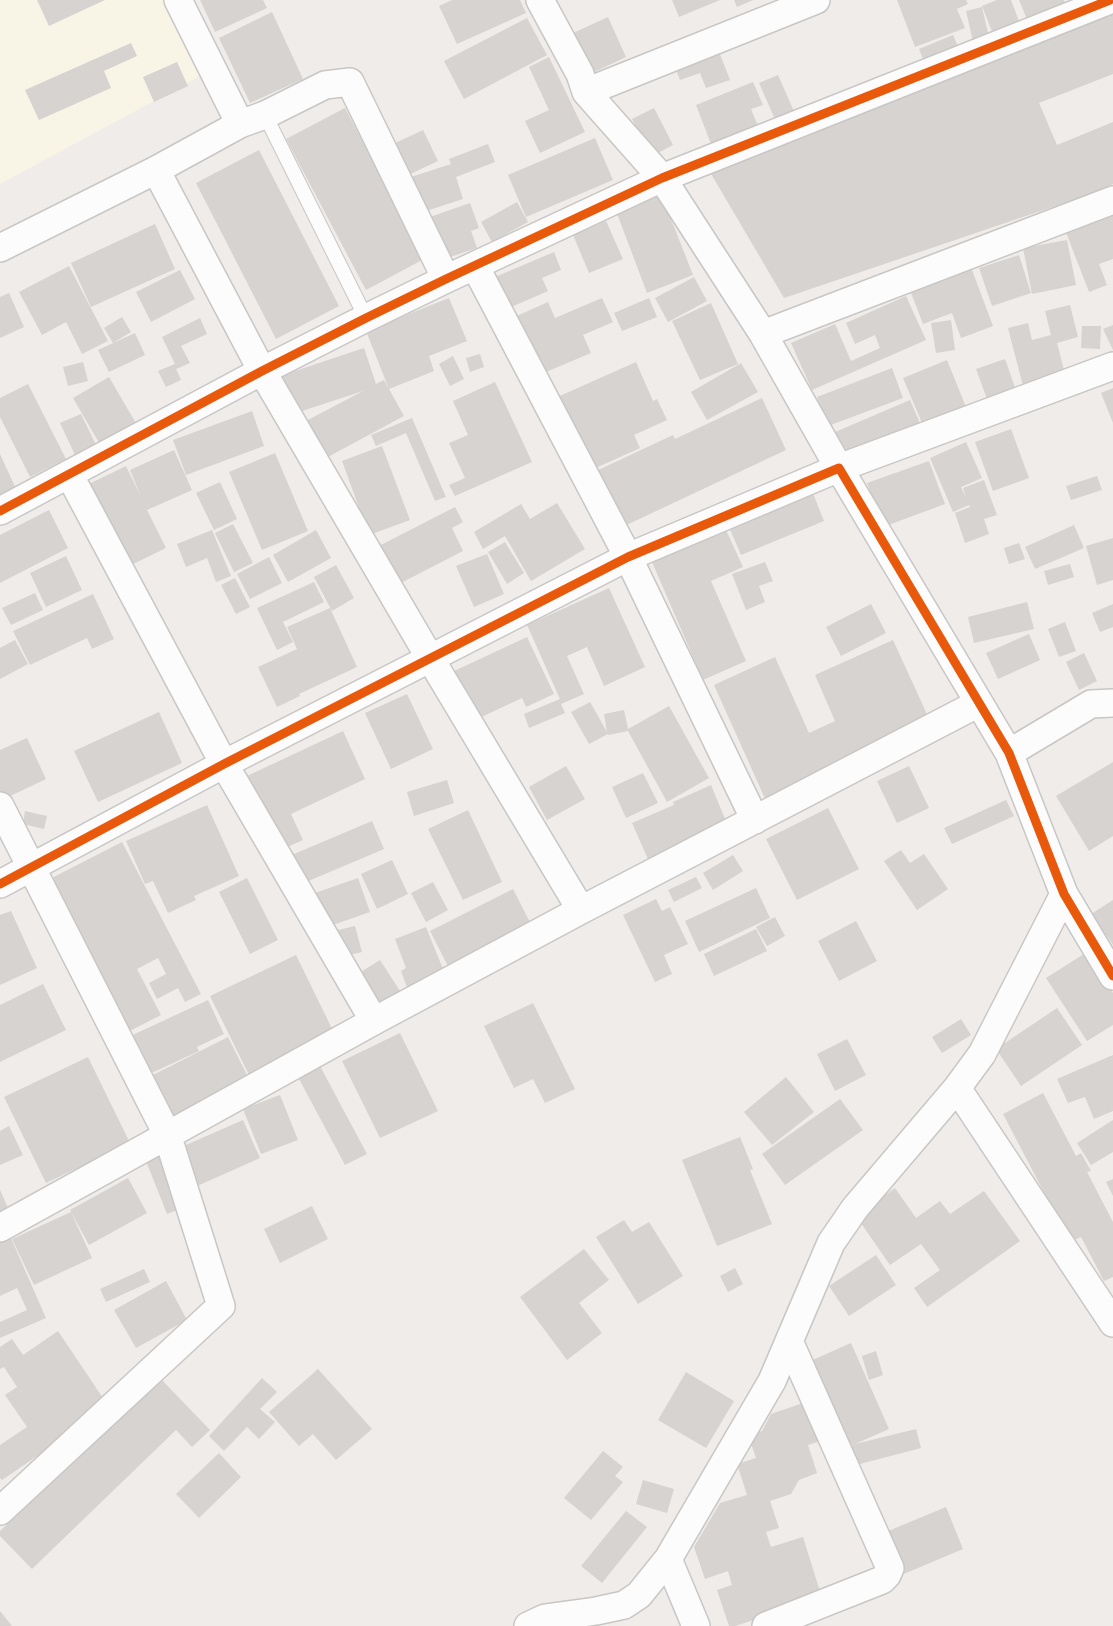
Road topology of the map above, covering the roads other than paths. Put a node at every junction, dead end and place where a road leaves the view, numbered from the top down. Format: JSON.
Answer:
{"nodes":[{"id":1,"x":178,"y":0,"type":"edge"},
{"id":2,"x":540,"y":0,"type":"edge"},
{"id":3,"x":816,"y":0,"type":"edge"},
{"id":4,"x":1110,"y":0,"type":"edge"},
{"id":5,"x":780,"y":7,"type":"edge"},
{"id":6,"x":586,"y":92,"type":"junction"},
{"id":7,"x":265,"y":115,"type":"junction"},
{"id":8,"x":240,"y":124,"type":"junction"},
{"id":9,"x":156,"y":170,"type":"junction"},
{"id":10,"x":662,"y":178,"type":"junction"},
{"id":11,"x":1113,"y":200,"type":"edge"},
{"id":12,"x":0,"y":248,"type":"edge"},
{"id":13,"x":475,"y":266,"type":"junction"},
{"id":14,"x":446,"y":279,"type":"junction"},
{"id":15,"x":366,"y":318,"type":"junction"},
{"id":16,"x":763,"y":334,"type":"junction"},
{"id":17,"x":1113,"y":366,"type":"edge"},
{"id":18,"x":262,"y":371,"type":"junction"},
{"id":19,"x":838,"y":468,"type":"junction"},
{"id":20,"x":69,"y":474,"type":"junction"},
{"id":21,"x":0,"y":511,"type":"edge"},
{"id":22,"x":628,"y":557,"type":"junction"},
{"id":23,"x":430,"y":658,"type":"junction"},
{"id":24,"x":979,"y":703,"type":"junction"},
{"id":25,"x":1113,"y":703,"type":"edge"},
{"id":26,"x":1009,"y":753,"type":"junction"},
{"id":27,"x":224,"y":764,"type":"junction"},
{"id":28,"x":0,"y":806,"type":"edge"},
{"id":29,"x":755,"y":820,"type":"junction"},
{"id":30,"x":31,"y":868,"type":"junction"},
{"id":31,"x":0,"y":884,"type":"edge"},
{"id":32,"x":1065,"y":894,"type":"junction"},
{"id":33,"x":581,"y":910,"type":"junction"},
{"id":34,"x":1113,"y":976,"type":"edge"},
{"id":35,"x":374,"y":1020,"type":"junction"},
{"id":36,"x":957,"y":1088,"type":"junction"},
{"id":37,"x":167,"y":1134,"type":"junction"},
{"id":38,"x":0,"y":1228,"type":"edge"},
{"id":39,"x":1113,"y":1323,"type":"edge"},
{"id":40,"x":789,"y":1341,"type":"junction"},
{"id":41,"x":0,"y":1511,"type":"edge"},
{"id":42,"x":668,"y":1559,"type":"junction"},
{"id":43,"x":528,"y":1626,"type":"edge"},
{"id":44,"x":696,"y":1626,"type":"edge"},
{"id":45,"x":766,"y":1626,"type":"edge"}],
"edges":[{"from":1,"to":8,"type":"street"},
{"from":2,"to":6,"type":"street"},
{"from":3,"to":5,"type":"street"},
{"from":4,"to":10,"type":"street"},
{"from":5,"to":6,"type":"street"},
{"from":6,"to":10,"type":"street"},
{"from":7,"to":8,"type":"street"},
{"from":7,"to":14,"type":"street"},
{"from":7,"to":15,"type":"lane"},
{"from":8,"to":9,"type":"street"},
{"from":9,"to":12,"type":"street"},
{"from":9,"to":18,"type":"street"},
{"from":10,"to":13,"type":"street"},
{"from":10,"to":16,"type":"street"},
{"from":11,"to":16,"type":"street"},
{"from":13,"to":14,"type":"street"},
{"from":13,"to":22,"type":"street"},
{"from":14,"to":15,"type":"street"},
{"from":15,"to":18,"type":"street"},
{"from":16,"to":19,"type":"street"},
{"from":17,"to":19,"type":"street"},
{"from":18,"to":20,"type":"street"},
{"from":18,"to":23,"type":"street"},
{"from":19,"to":22,"type":"street"},
{"from":19,"to":24,"type":"street"},
{"from":20,"to":21,"type":"street"},
{"from":20,"to":27,"type":"street"},
{"from":22,"to":23,"type":"street"},
{"from":22,"to":29,"type":"street"},
{"from":23,"to":27,"type":"street"},
{"from":23,"to":33,"type":"street"},
{"from":24,"to":26,"type":"street"},
{"from":24,"to":29,"type":"street"},
{"from":25,"to":26,"type":"street"},
{"from":26,"to":32,"type":"street"},
{"from":27,"to":30,"type":"street"},
{"from":27,"to":35,"type":"street"},
{"from":28,"to":30,"type":"street"},
{"from":29,"to":33,"type":"street"},
{"from":30,"to":31,"type":"street"},
{"from":30,"to":37,"type":"street"},
{"from":32,"to":34,"type":"street"},
{"from":32,"to":36,"type":"street"},
{"from":33,"to":35,"type":"street"},
{"from":35,"to":37,"type":"street"},
{"from":36,"to":39,"type":"street"},
{"from":36,"to":40,"type":"street"},
{"from":37,"to":38,"type":"street"},
{"from":37,"to":41,"type":"street"},
{"from":40,"to":42,"type":"street"},
{"from":40,"to":45,"type":"street"},
{"from":42,"to":43,"type":"street"},
{"from":42,"to":44,"type":"street"}]}
